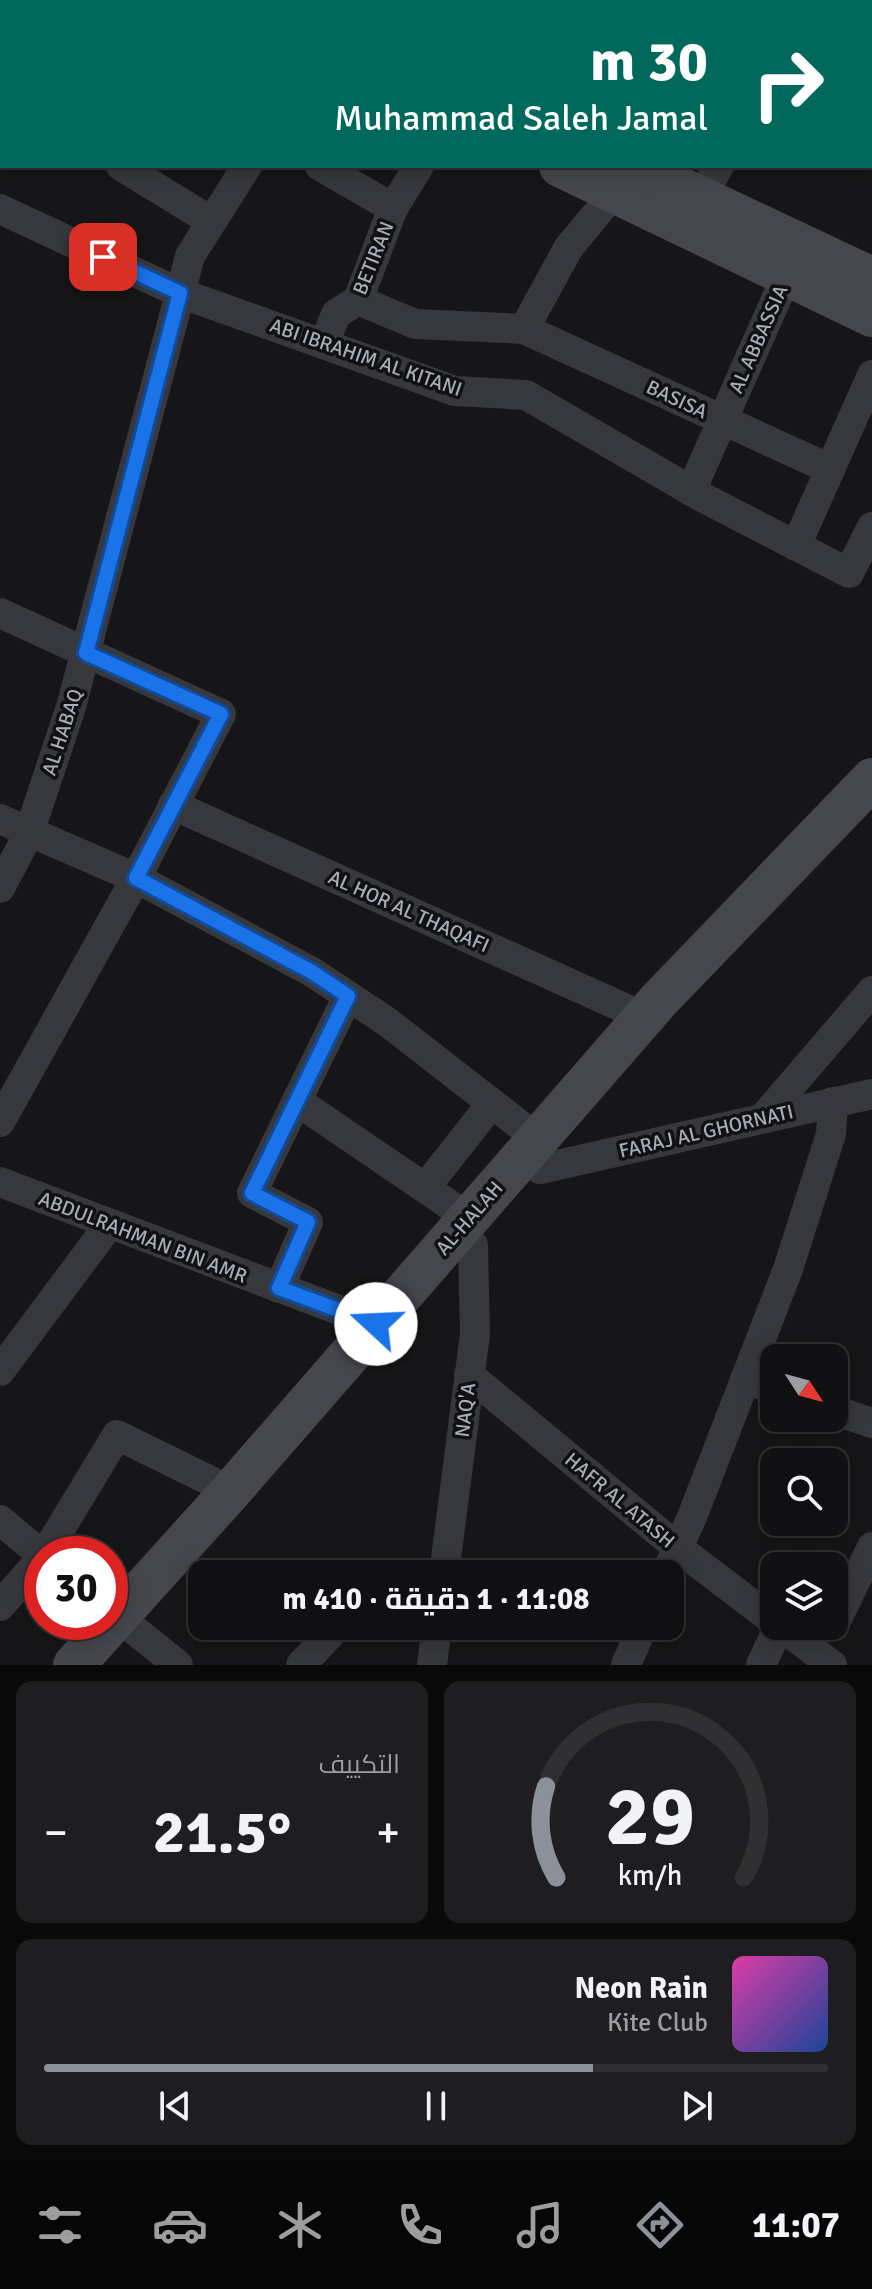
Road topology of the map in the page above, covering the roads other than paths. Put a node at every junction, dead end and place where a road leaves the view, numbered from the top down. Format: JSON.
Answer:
{"nodes":[{"id":1,"x":124,"y":168,"type":"edge"},
{"id":2,"x":246,"y":168,"type":"edge"},
{"id":3,"x":323,"y":168,"type":"edge"},
{"id":4,"x":418,"y":168,"type":"edge"},
{"id":5,"x":570,"y":168,"type":"edge"},
{"id":6,"x":624,"y":179,"type":"edge"},
{"id":7,"x":710,"y":182,"type":"edge"},
{"id":8,"x":393,"y":208,"type":"junction"},
{"id":9,"x":0,"y":209,"type":"edge"},
{"id":10,"x":211,"y":221,"type":"junction"},
{"id":11,"x":787,"y":275,"type":"junction"},
{"id":12,"x":872,"y":278,"type":"edge"},
{"id":13,"x":180,"y":293,"type":"junction"},
{"id":14,"x":358,"y":300,"type":"junction"},
{"id":15,"x":872,"y":316,"type":"edge"},
{"id":16,"x":524,"y":329,"type":"junction"},
{"id":17,"x":324,"y":344,"type":"junction"},
{"id":18,"x":872,"y":375,"type":"edge"},
{"id":19,"x":723,"y":420,"type":"junction"},
{"id":20,"x":830,"y":469,"type":"junction"},
{"id":21,"x":691,"y":491,"type":"junction"},
{"id":22,"x":872,"y":527,"type":"edge"},
{"id":23,"x":796,"y":546,"type":"junction"},
{"id":24,"x":0,"y":613,"type":"edge"},
{"id":25,"x":86,"y":653,"type":"junction"},
{"id":26,"x":872,"y":779,"type":"edge"},
{"id":27,"x":173,"y":805,"type":"junction"},
{"id":28,"x":872,"y":811,"type":"edge"},
{"id":29,"x":0,"y":819,"type":"edge"},
{"id":30,"x":29,"y":833,"type":"junction"},
{"id":31,"x":136,"y":878,"type":"junction"},
{"id":32,"x":0,"y":888,"type":"edge"},
{"id":33,"x":872,"y":991,"type":"edge"},
{"id":34,"x":348,"y":996,"type":"junction"},
{"id":35,"x":644,"y":1017,"type":"junction"},
{"id":36,"x":872,"y":1094,"type":"edge"},
{"id":37,"x":297,"y":1101,"type":"junction"},
{"id":38,"x":833,"y":1102,"type":"junction"},
{"id":39,"x":492,"y":1103,"type":"junction"},
{"id":40,"x":763,"y":1118,"type":"junction"},
{"id":41,"x":0,"y":1122,"type":"edge"},
{"id":42,"x":539,"y":1154,"type":"junction"},
{"id":43,"x":0,"y":1182,"type":"edge"},
{"id":44,"x":425,"y":1188,"type":"junction"},
{"id":45,"x":109,"y":1225,"type":"junction"},
{"id":46,"x":471,"y":1232,"type":"junction"},
{"id":47,"x":279,"y":1288,"type":"junction"},
{"id":48,"x":376,"y":1324,"type":"junction"},
{"id":49,"x":0,"y":1371,"type":"edge"},
{"id":50,"x":469,"y":1375,"type":"junction"},
{"id":51,"x":745,"y":1379,"type":"junction"},
{"id":52,"x":760,"y":1384,"type":"edge"},
{"id":53,"x":848,"y":1415,"type":"edge"},
{"id":54,"x":872,"y":1423,"type":"edge"},
{"id":55,"x":231,"y":1491,"type":"junction"},
{"id":56,"x":0,"y":1520,"type":"edge"},
{"id":57,"x":55,"y":1536,"type":"edge"},
{"id":58,"x":24,"y":1540,"type":"edge"},
{"id":59,"x":872,"y":1549,"type":"edge"},
{"id":60,"x":446,"y":1560,"type":"edge"},
{"id":61,"x":671,"y":1560,"type":"edge"},
{"id":62,"x":672,"y":1560,"type":"edge"},
{"id":63,"x":684,"y":1568,"type":"edge"},
{"id":64,"x":24,"y":1578,"type":"edge"},
{"id":65,"x":848,"y":1598,"type":"edge"},
{"id":66,"x":0,"y":1606,"type":"edge"},
{"id":67,"x":128,"y":1610,"type":"edge"},
{"id":68,"x":128,"y":1610,"type":"edge"},
{"id":69,"x":760,"y":1613,"type":"edge"},
{"id":70,"x":128,"y":1627,"type":"edge"},
{"id":71,"x":99,"y":1640,"type":"edge"},
{"id":72,"x":111,"y":1640,"type":"edge"},
{"id":73,"x":325,"y":1640,"type":"edge"},
{"id":74,"x":435,"y":1640,"type":"edge"},
{"id":75,"x":637,"y":1640,"type":"edge"},
{"id":76,"x":773,"y":1640,"type":"edge"},
{"id":77,"x":799,"y":1640,"type":"edge"},
{"id":78,"x":831,"y":1640,"type":"edge"},
{"id":79,"x":826,"y":1660,"type":"edge"},
{"id":80,"x":74,"y":1665,"type":"edge"},
{"id":81,"x":100,"y":1665,"type":"edge"},
{"id":82,"x":178,"y":1665,"type":"edge"},
{"id":83,"x":301,"y":1665,"type":"edge"},
{"id":84,"x":432,"y":1665,"type":"edge"},
{"id":85,"x":626,"y":1665,"type":"edge"},
{"id":86,"x":761,"y":1665,"type":"edge"}],
"edges":[{"from":1,"to":10,"type":"street"},
{"from":2,"to":10,"type":"street","name":"AL HABAQ"},
{"from":3,"to":8,"type":"street"},
{"from":4,"to":8,"type":"street","name":"BETIRAN"},
{"from":5,"to":6,"type":"main road"},
{"from":6,"to":7,"type":"main road"},
{"from":6,"to":11,"type":"main road"},
{"from":6,"to":16,"type":"street"},
{"from":7,"to":12,"type":"main road"},
{"from":8,"to":14,"type":"street","name":"BETIRAN"},
{"from":9,"to":13,"type":"street","name":"ABI IBRAHIM AL KITANI"},
{"from":10,"to":13,"type":"street","name":"AL HABAQ"},
{"from":11,"to":15,"type":"main road"},
{"from":11,"to":19,"type":"street","name":"AL ABBASSIA"},
{"from":13,"to":17,"type":"street","name":"ABI IBRAHIM AL KITANI"},
{"from":13,"to":25,"type":"street","name":"AL HABAQ"},
{"from":14,"to":16,"type":"street","name":"BASISA"},
{"from":14,"to":17,"type":"street","name":"BETIRAN"},
{"from":16,"to":19,"type":"street","name":"BASISA"},
{"from":17,"to":21,"type":"street","name":"ABI IBRAHIM AL KITANI"},
{"from":18,"to":20,"type":"street"},
{"from":19,"to":20,"type":"street","name":"BASISA"},
{"from":19,"to":21,"type":"street","name":"AL ABBASSIA"},
{"from":20,"to":23,"type":"street"},
{"from":21,"to":23,"type":"street","name":"ABI IBRAHIM AL KITANI"},
{"from":22,"to":23,"type":"street","name":"ABI IBRAHIM AL KITANI"},
{"from":24,"to":25,"type":"street"},
{"from":25,"to":27,"type":"street"},
{"from":25,"to":30,"type":"street","name":"AL HABAQ"},
{"from":26,"to":35,"type":"main road","name":"AL-HALAH"},
{"from":27,"to":31,"type":"street"},
{"from":27,"to":35,"type":"street","name":"AL HOR AL THAQAFI"},
{"from":28,"to":42,"type":"main road","name":"AL-HALAH"},
{"from":29,"to":30,"type":"street"},
{"from":30,"to":31,"type":"street"},
{"from":30,"to":32,"type":"street","name":"AL HABAQ"},
{"from":31,"to":34,"type":"street"},
{"from":31,"to":41,"type":"street"},
{"from":33,"to":40,"type":"street"},
{"from":34,"to":37,"type":"street"},
{"from":34,"to":39,"type":"street"},
{"from":35,"to":42,"type":"main road","name":"AL-HALAH"},
{"from":36,"to":38,"type":"street","name":"FARAJ AL GHORNATI"},
{"from":37,"to":44,"type":"street"},
{"from":37,"to":47,"type":"street"},
{"from":38,"to":40,"type":"street","name":"FARAJ AL GHORNATI"},
{"from":38,"to":51,"type":"street"},
{"from":39,"to":42,"type":"street"},
{"from":39,"to":44,"type":"street"},
{"from":40,"to":42,"type":"street","name":"FARAJ AL GHORNATI"},
{"from":42,"to":46,"type":"main road","name":"AL-HALAH"},
{"from":43,"to":45,"type":"street","name":"ABDULRAHMAN BIN AMR"},
{"from":44,"to":46,"type":"street"},
{"from":45,"to":47,"type":"street","name":"ABDULRAHMAN BIN AMR"},
{"from":45,"to":49,"type":"street"},
{"from":46,"to":48,"type":"main road","name":"AL-HALAH"},
{"from":46,"to":50,"type":"street","name":"NAQ'A"},
{"from":46,"to":67,"type":"main road","name":"AL-HALAH"},
{"from":47,"to":48,"type":"street","name":"ABDULRAHMAN BIN AMR"},
{"from":48,"to":55,"type":"main road","name":"AL-HALAH"},
{"from":50,"to":60,"type":"street","name":"NAQ'A"},
{"from":50,"to":61,"type":"street","name":"HAFR AL ATASH"},
{"from":51,"to":52,"type":"street"},
{"from":51,"to":62,"type":"street"},
{"from":53,"to":54,"type":"street"},
{"from":55,"to":57,"type":"street"},
{"from":55,"to":68,"type":"main road","name":"AL-HALAH"},
{"from":56,"to":58,"type":"street"},
{"from":59,"to":65,"type":"street"},
{"from":63,"to":69,"type":"street","name":"HAFR AL ATASH"},
{"from":64,"to":66,"type":"street"},
{"from":70,"to":82,"type":"street"},
{"from":71,"to":80,"type":"main road","name":"AL-HALAH"},
{"from":72,"to":81,"type":"main road","name":"AL-HALAH"},
{"from":73,"to":83,"type":"street"},
{"from":74,"to":84,"type":"street"},
{"from":75,"to":85,"type":"street"},
{"from":76,"to":86,"type":"street"},
{"from":77,"to":79,"type":"street"},
{"from":78,"to":79,"type":"street"}]}
